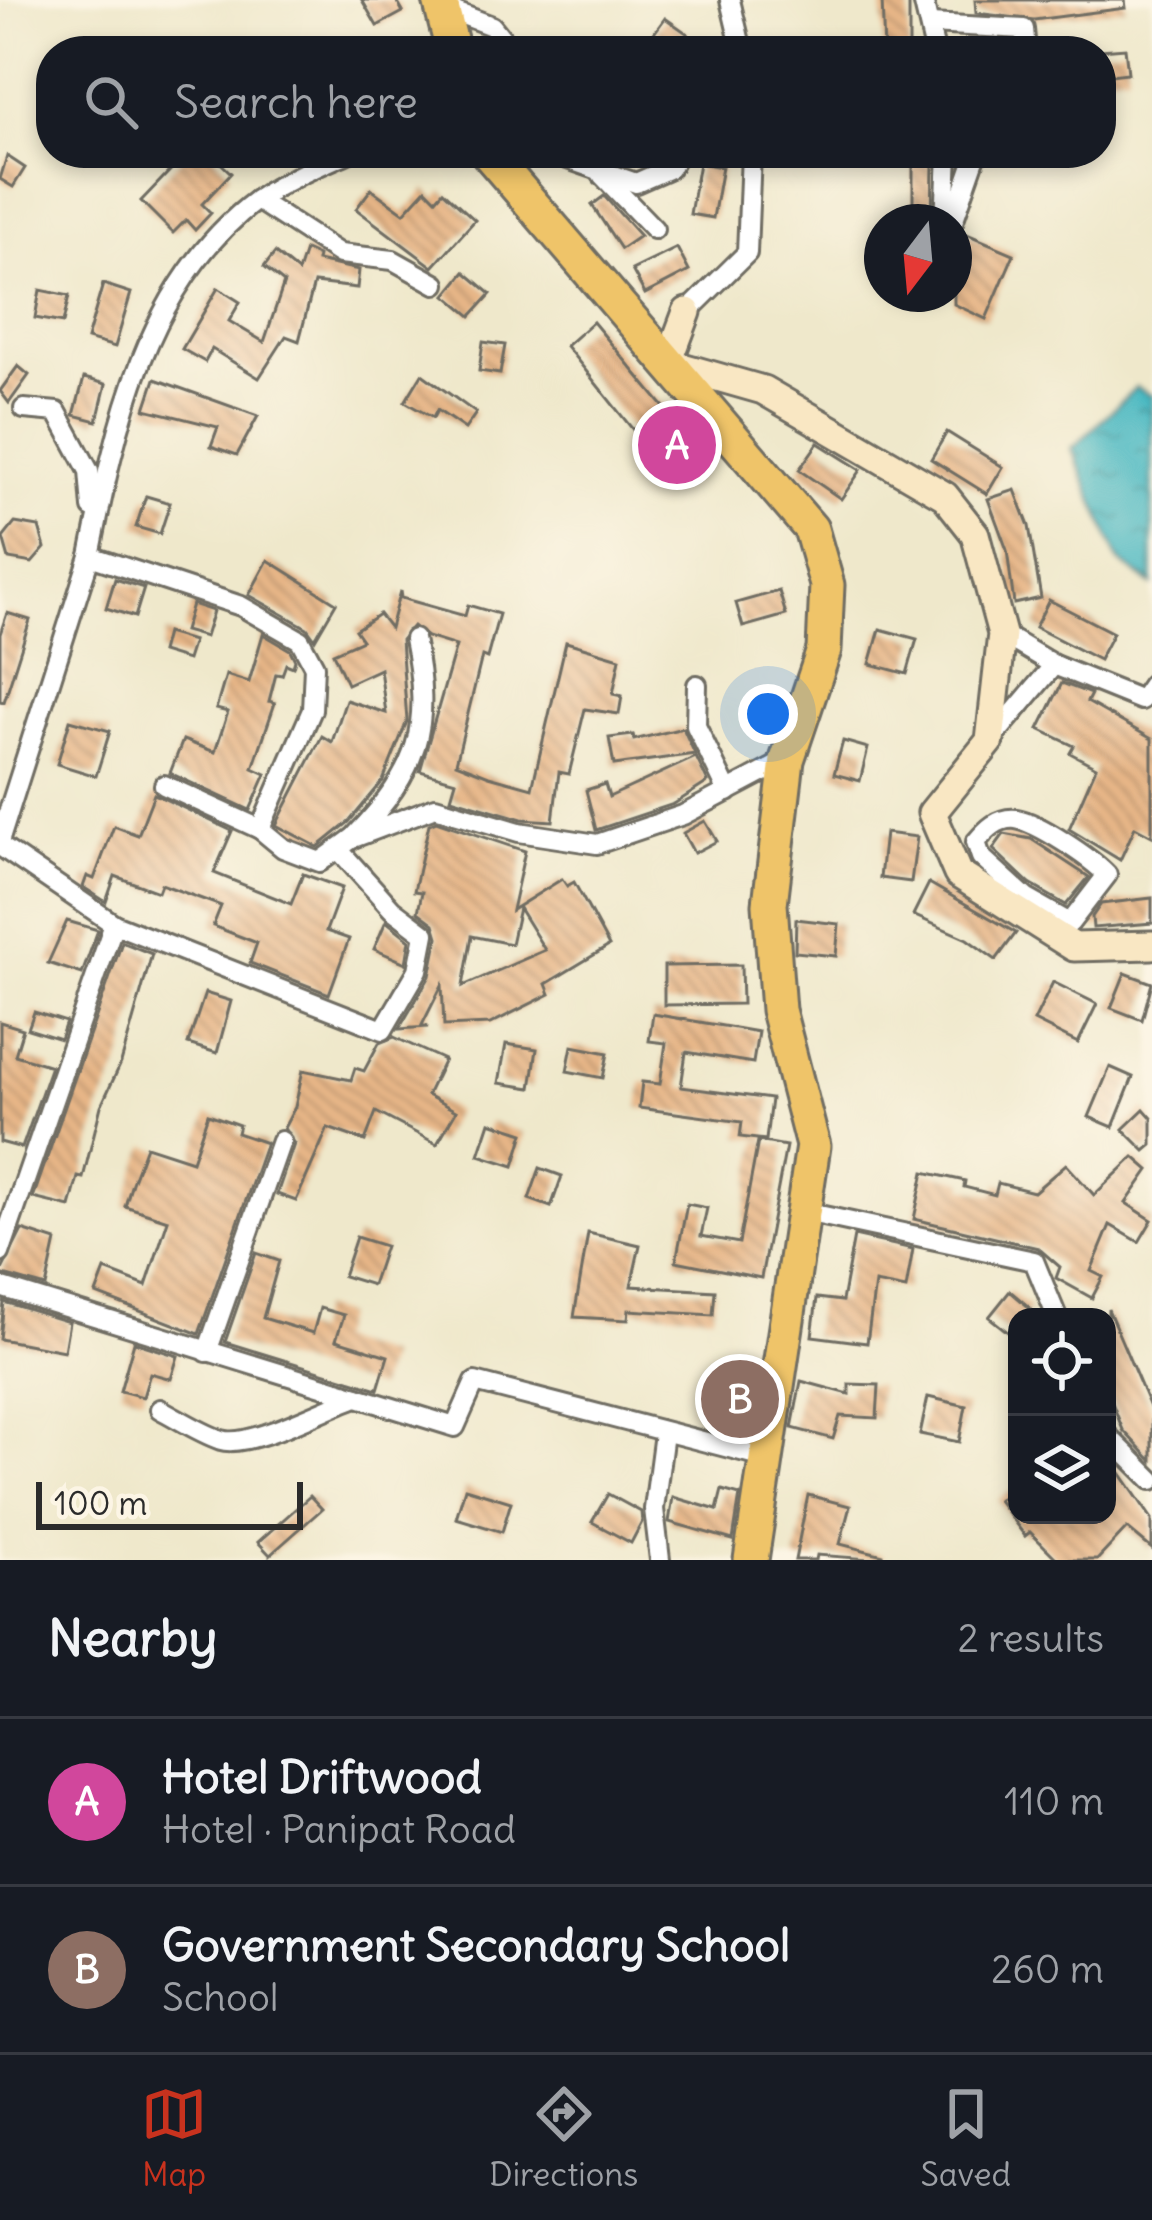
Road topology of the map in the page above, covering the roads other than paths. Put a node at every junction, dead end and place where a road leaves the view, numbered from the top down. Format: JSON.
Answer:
{"nodes":[{"id":1,"x":730,"y":0,"type":"edge"},
{"id":2,"x":923,"y":0,"type":"edge"},
{"id":3,"x":441,"y":3,"type":"edge"},
{"id":4,"x":930,"y":24,"type":"junction"},
{"id":5,"x":449,"y":36,"type":"edge"},
{"id":6,"x":500,"y":36,"type":"edge"},
{"id":7,"x":738,"y":36,"type":"edge"},
{"id":8,"x":932,"y":36,"type":"edge"},
{"id":9,"x":1025,"y":36,"type":"edge"},
{"id":10,"x":320,"y":168,"type":"edge"},
{"id":11,"x":501,"y":168,"type":"edge"},
{"id":12,"x":589,"y":168,"type":"edge"},
{"id":13,"x":670,"y":168,"type":"edge"},
{"id":14,"x":750,"y":168,"type":"edge"},
{"id":15,"x":948,"y":168,"type":"edge"},
{"id":16,"x":971,"y":168,"type":"edge"},
{"id":17,"x":599,"y":172,"type":"junction"},
{"id":18,"x":257,"y":200,"type":"junction"},
{"id":19,"x":949,"y":204,"type":"edge"},
{"id":20,"x":956,"y":204,"type":"edge"},
{"id":21,"x":654,"y":229,"type":"dead end"},
{"id":22,"x":436,"y":284,"type":"dead end"},
{"id":23,"x":687,"y":312,"type":"joint"},
{"id":24,"x":668,"y":363,"type":"junction"},
{"id":25,"x":24,"y":409,"type":"dead end"},
{"id":26,"x":95,"y":530,"type":"junction"},
{"id":27,"x":90,"y":556,"type":"junction"},
{"id":28,"x":1002,"y":634,"type":"junction"},
{"id":29,"x":414,"y":639,"type":"dead end"},
{"id":30,"x":1054,"y":664,"type":"junction"},
{"id":31,"x":697,"y":685,"type":"dead end"},
{"id":32,"x":1148,"y":697,"type":"edge"},
{"id":33,"x":990,"y":741,"type":"junction"},
{"id":34,"x":787,"y":760,"type":"junction"},
{"id":35,"x":164,"y":784,"type":"dead end"},
{"id":36,"x":728,"y":792,"type":"junction"},
{"id":37,"x":260,"y":829,"type":"junction"},
{"id":38,"x":0,"y":843,"type":"edge"},
{"id":39,"x":345,"y":844,"type":"junction"},
{"id":40,"x":1021,"y":904,"type":"junction"},
{"id":41,"x":113,"y":924,"type":"junction"},
{"id":42,"x":1152,"y":945,"type":"edge"},
{"id":43,"x":281,"y":1142,"type":"dead end"},
{"id":44,"x":805,"y":1212,"type":"junction"},
{"id":45,"x":0,"y":1253,"type":"edge"},
{"id":46,"x":0,"y":1287,"type":"edge"},
{"id":47,"x":1053,"y":1308,"type":"edge"},
{"id":48,"x":207,"y":1352,"type":"junction"},
{"id":49,"x":357,"y":1397,"type":"junction"},
{"id":50,"x":160,"y":1409,"type":"dead end"},
{"id":51,"x":664,"y":1433,"type":"junction"},
{"id":52,"x":1116,"y":1445,"type":"edge"},
{"id":53,"x":764,"y":1457,"type":"junction"},
{"id":54,"x":1152,"y":1480,"type":"edge"},
{"id":55,"x":656,"y":1558,"type":"edge"},
{"id":56,"x":751,"y":1560,"type":"edge"}],
"edges":[{"from":1,"to":7,"type":"street"},
{"from":2,"to":4,"type":"street"},
{"from":3,"to":5,"type":"highway"},
{"from":3,"to":6,"type":"street"},
{"from":4,"to":8,"type":"street"},
{"from":4,"to":9,"type":"street"},
{"from":10,"to":18,"type":"street"},
{"from":11,"to":24,"type":"highway"},
{"from":12,"to":17,"type":"street"},
{"from":13,"to":17,"type":"street"},
{"from":14,"to":23,"type":"street"},
{"from":15,"to":19,"type":"street"},
{"from":16,"to":20,"type":"street"},
{"from":17,"to":21,"type":"street"},
{"from":18,"to":22,"type":"street"},
{"from":18,"to":26,"type":"street"},
{"from":23,"to":24,"type":"street"},
{"from":24,"to":28,"type":"street"},
{"from":24,"to":34,"type":"highway"},
{"from":25,"to":26,"type":"street"},
{"from":26,"to":27,"type":"street"},
{"from":27,"to":37,"type":"street"},
{"from":27,"to":38,"type":"street"},
{"from":28,"to":30,"type":"street"},
{"from":28,"to":33,"type":"street"},
{"from":29,"to":39,"type":"street"},
{"from":30,"to":32,"type":"street"},
{"from":30,"to":33,"type":"street"},
{"from":31,"to":36,"type":"street"},
{"from":33,"to":40,"type":"street"},
{"from":34,"to":36,"type":"street"},
{"from":34,"to":44,"type":"highway"},
{"from":35,"to":37,"type":"street"},
{"from":36,"to":39,"type":"street"},
{"from":37,"to":39,"type":"street"},
{"from":38,"to":41,"type":"street"},
{"from":39,"to":41,"type":"street"},
{"from":40,"to":40,"type":"street"},
{"from":40,"to":42,"type":"street"},
{"from":41,"to":45,"type":"street"},
{"from":43,"to":48,"type":"street"},
{"from":44,"to":47,"type":"street"},
{"from":44,"to":53,"type":"highway"},
{"from":46,"to":48,"type":"street"},
{"from":48,"to":49,"type":"street"},
{"from":49,"to":50,"type":"street"},
{"from":49,"to":51,"type":"street"},
{"from":51,"to":53,"type":"street"},
{"from":51,"to":55,"type":"street"},
{"from":52,"to":54,"type":"street"},
{"from":53,"to":56,"type":"highway"}]}
